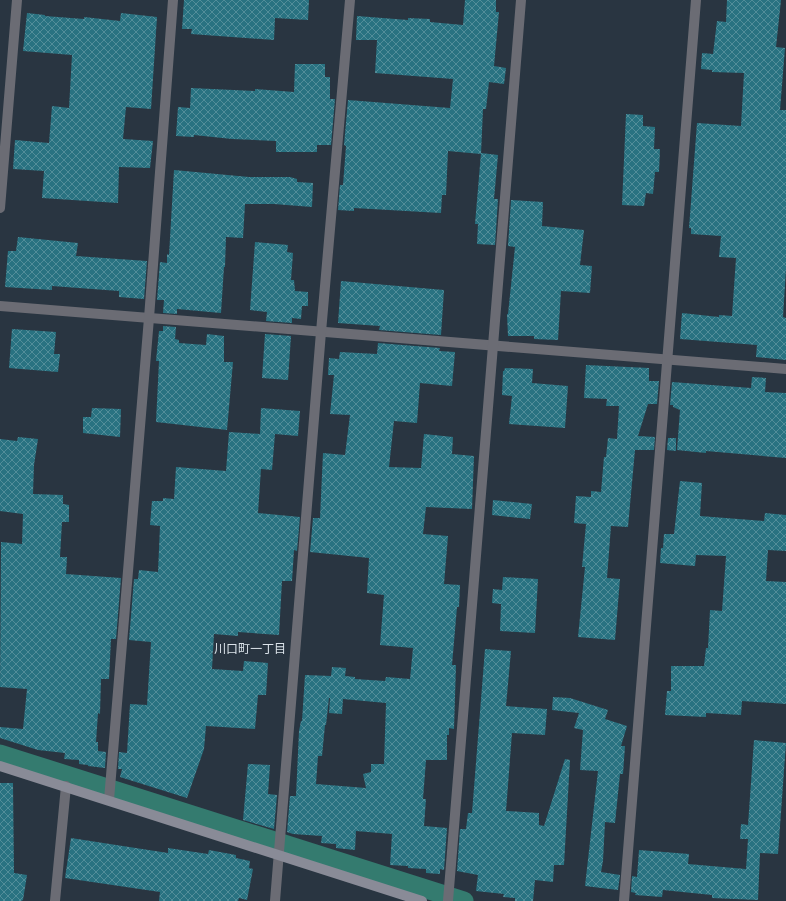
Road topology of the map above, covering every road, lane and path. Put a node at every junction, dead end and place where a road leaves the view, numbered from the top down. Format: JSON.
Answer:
{"nodes":[{"id":1,"x":16,"y":0,"type":"edge"},
{"id":2,"x":173,"y":0,"type":"edge"},
{"id":3,"x":350,"y":0,"type":"edge"},
{"id":4,"x":521,"y":0,"type":"edge"},
{"id":5,"x":696,"y":0,"type":"edge"},
{"id":6,"x":0,"y":208,"type":"edge"},
{"id":7,"x":0,"y":306,"type":"edge"},
{"id":8,"x":149,"y":318,"type":"junction"},
{"id":9,"x":321,"y":332,"type":"junction"},
{"id":10,"x":493,"y":345,"type":"junction"},
{"id":11,"x":667,"y":359,"type":"junction"},
{"id":12,"x":786,"y":369,"type":"edge"},
{"id":13,"x":0,"y":766,"type":"edge"},
{"id":14,"x":66,"y":786,"type":"junction"},
{"id":15,"x":109,"y":800,"type":"junction"},
{"id":16,"x":279,"y":855,"type":"junction"},
{"id":17,"x":55,"y":901,"type":"edge"},
{"id":18,"x":276,"y":901,"type":"edge"},
{"id":19,"x":422,"y":901,"type":"edge"},
{"id":20,"x":448,"y":901,"type":"edge"},
{"id":21,"x":624,"y":901,"type":"edge"}],
"edges":[{"from":1,"to":6,"type":"street"},
{"from":2,"to":8,"type":"street"},
{"from":3,"to":9,"type":"street"},
{"from":4,"to":10,"type":"street"},
{"from":5,"to":11,"type":"street"},
{"from":7,"to":8,"type":"street"},
{"from":8,"to":9,"type":"street"},
{"from":8,"to":15,"type":"street"},
{"from":9,"to":10,"type":"street"},
{"from":9,"to":16,"type":"street"},
{"from":10,"to":11,"type":"street"},
{"from":10,"to":20,"type":"street"},
{"from":11,"to":12,"type":"street"},
{"from":11,"to":21,"type":"street"},
{"from":13,"to":14,"type":"street"},
{"from":14,"to":15,"type":"street"},
{"from":14,"to":17,"type":"street"},
{"from":15,"to":16,"type":"street"},
{"from":16,"to":18,"type":"street"},
{"from":16,"to":19,"type":"street"}]}
